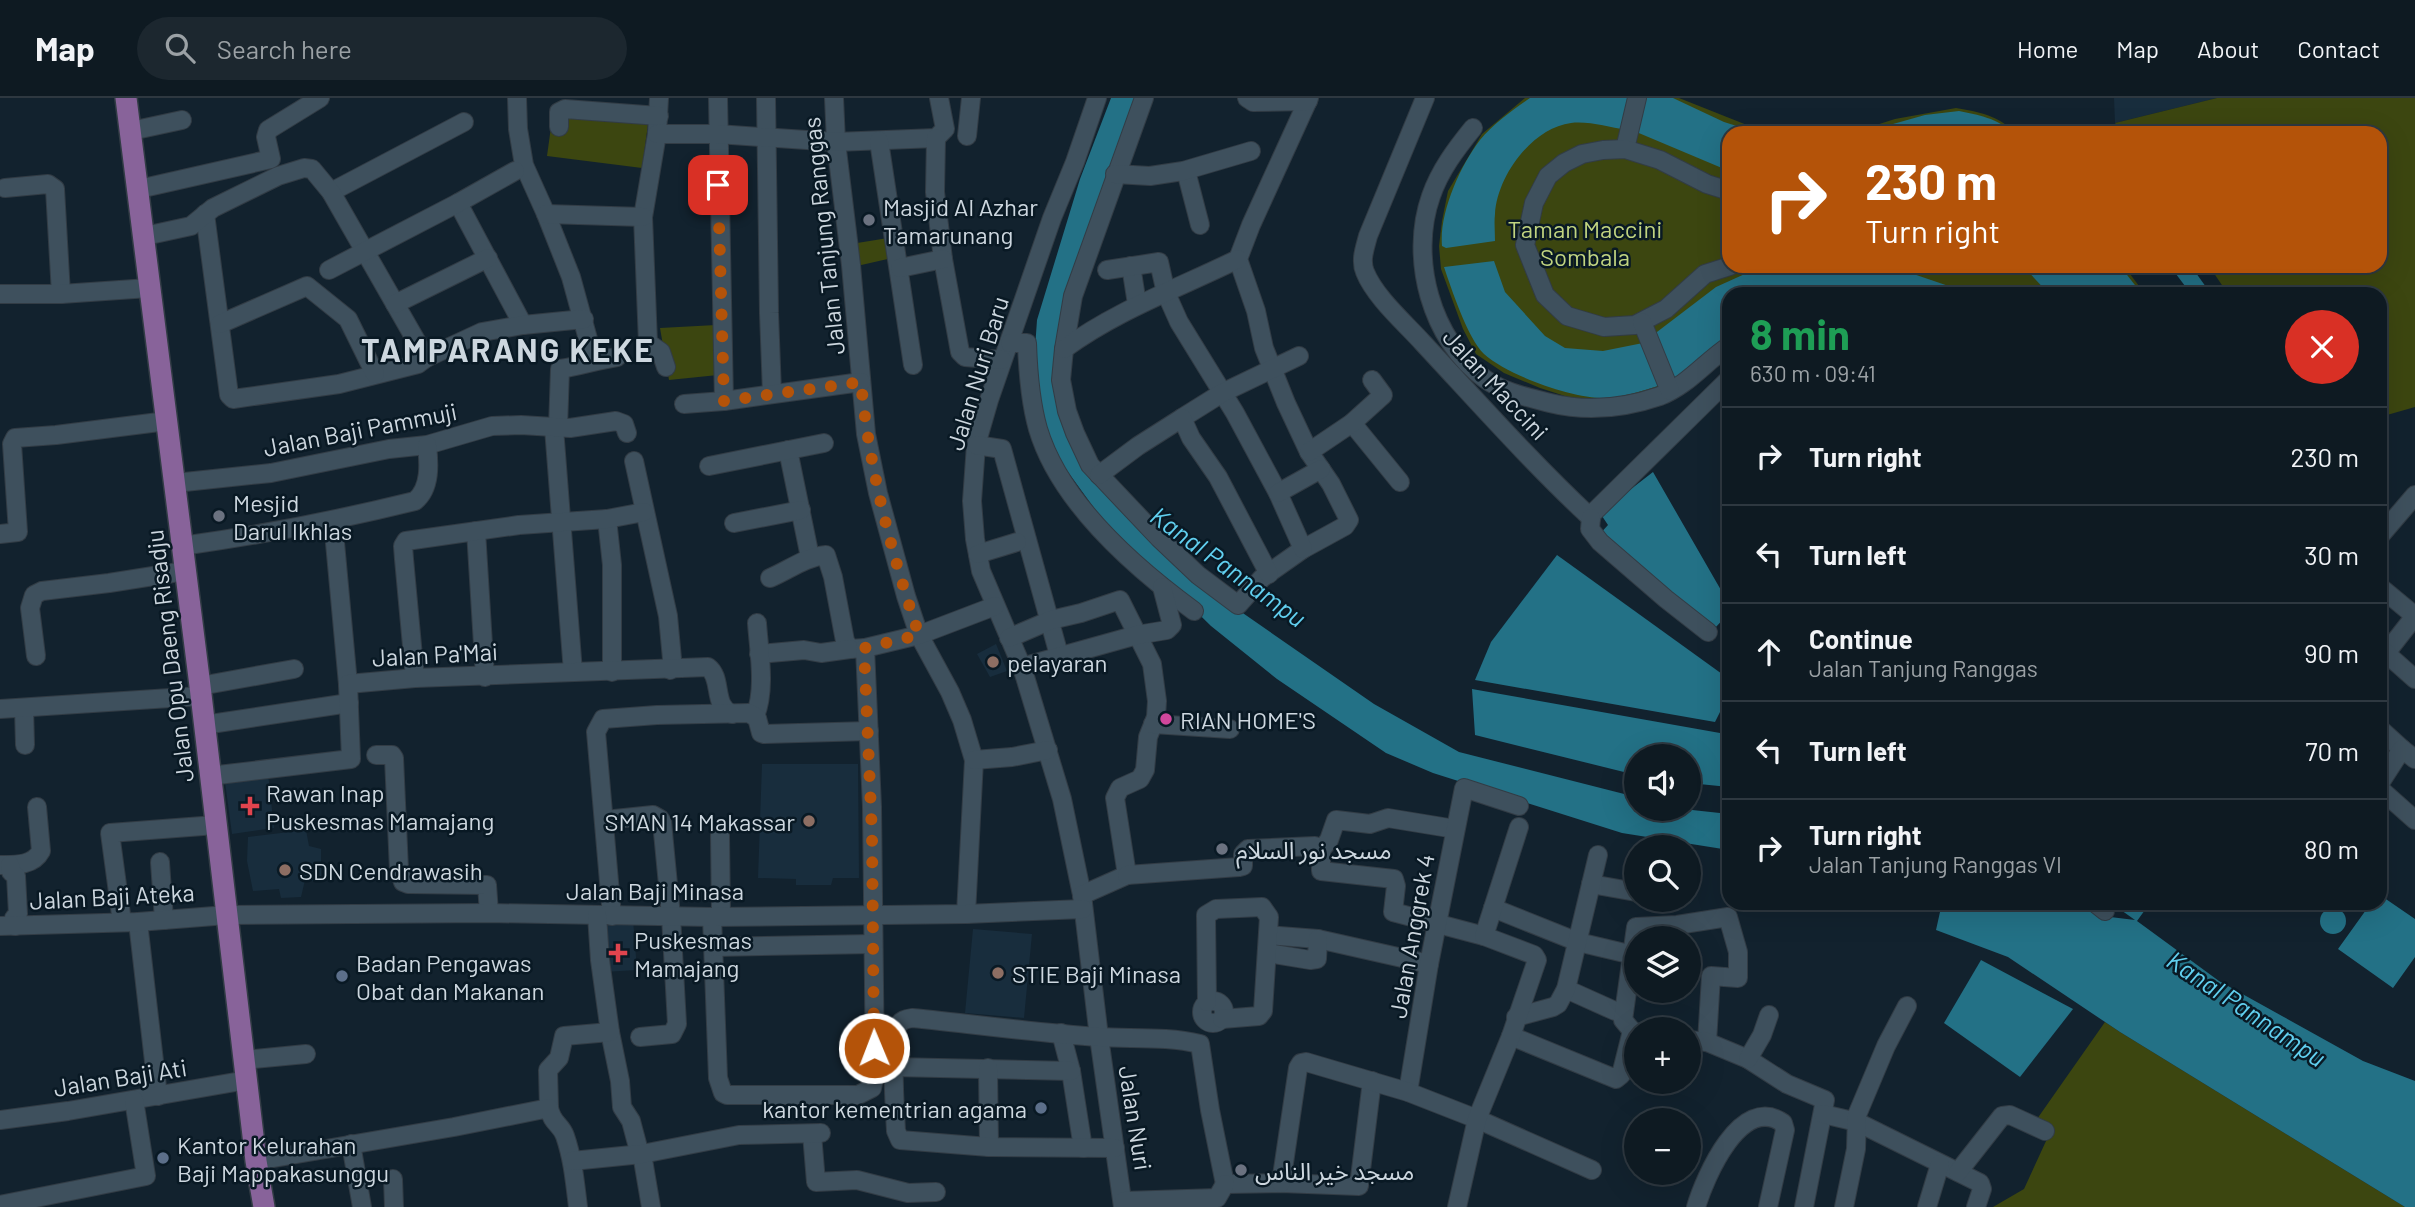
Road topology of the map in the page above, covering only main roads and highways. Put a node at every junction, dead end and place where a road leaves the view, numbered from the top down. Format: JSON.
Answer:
{"nodes":[{"id":1,"x":127,"y":98,"type":"edge"},
{"id":2,"x":264,"y":1207,"type":"edge"}],
"edges":[{"from":1,"to":2,"type":"main road","name":"Jalan Opu Daeng Risadju"}]}
